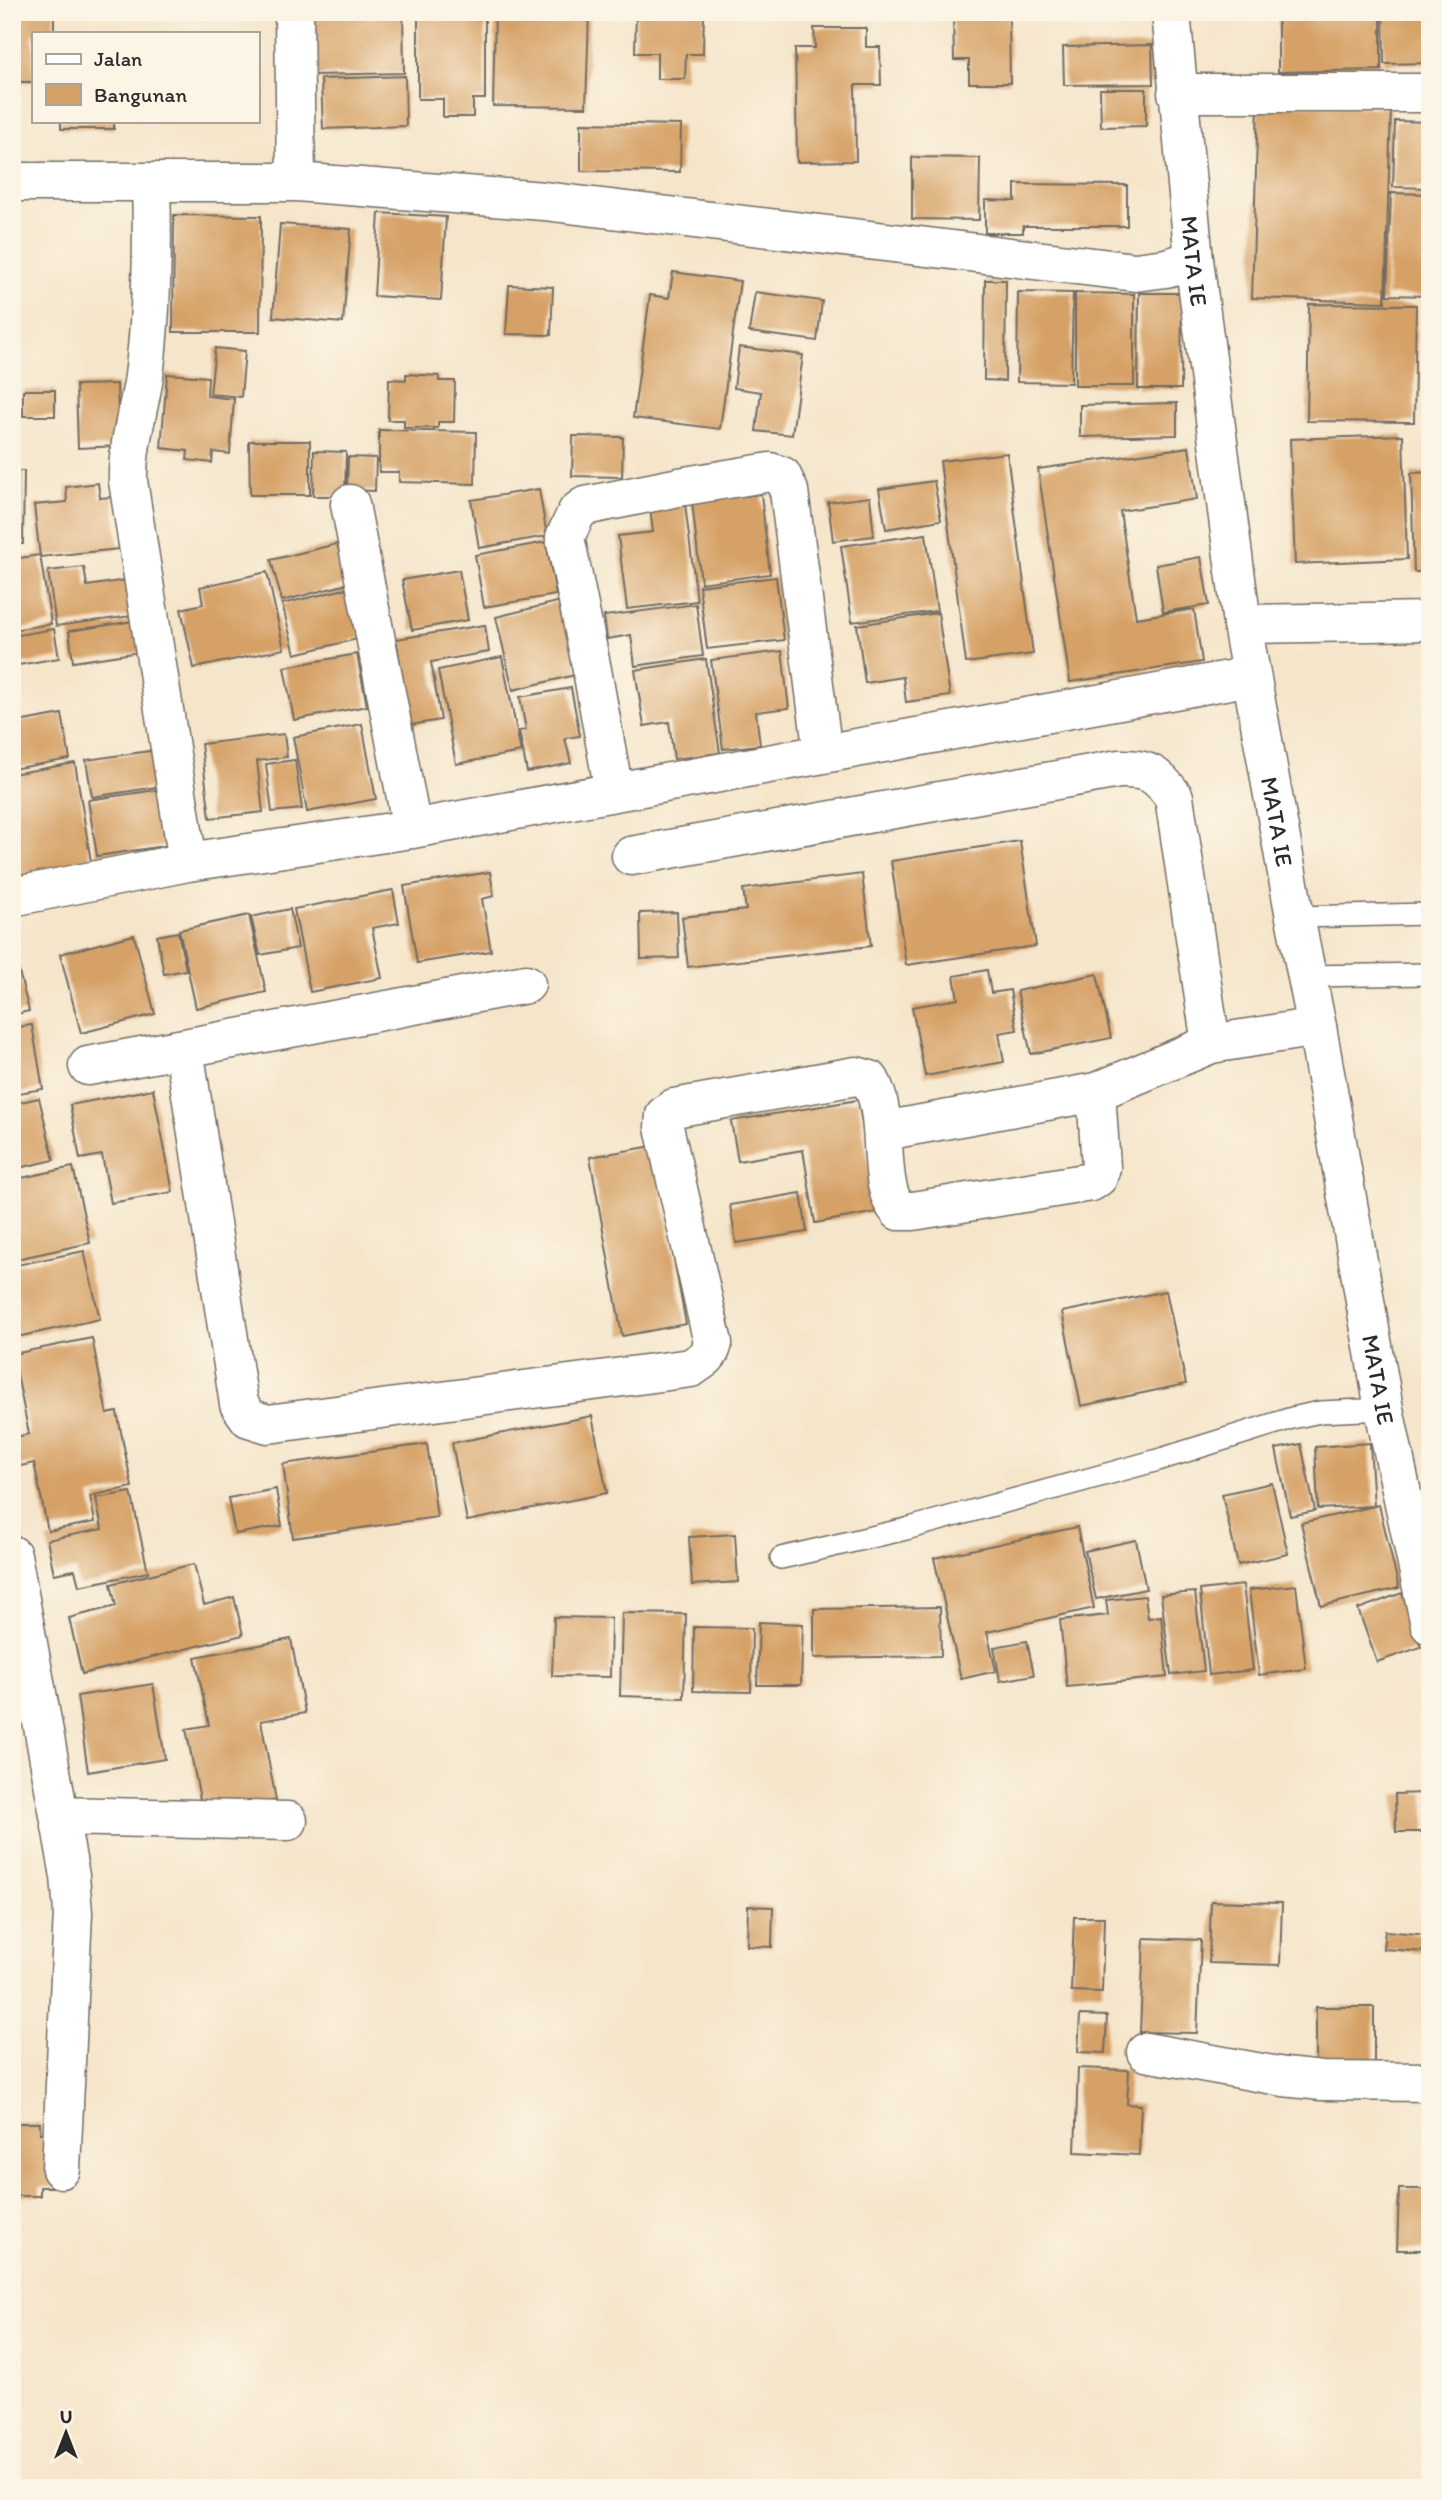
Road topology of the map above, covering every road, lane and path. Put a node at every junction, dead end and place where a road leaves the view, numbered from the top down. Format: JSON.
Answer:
{"nodes":[{"id":1,"x":295,"y":12,"type":"edge"},
{"id":2,"x":1171,"y":12,"type":"edge"},
{"id":3,"x":1177,"y":93,"type":"junction"},
{"id":4,"x":1430,"y":93,"type":"edge"},
{"id":5,"x":12,"y":182,"type":"edge"},
{"id":6,"x":296,"y":182,"type":"junction"},
{"id":7,"x":151,"y":183,"type":"junction"},
{"id":8,"x":1194,"y":260,"type":"junction"},
{"id":9,"x":350,"y":504,"type":"dead end"},
{"id":10,"x":1430,"y":621,"type":"edge"},
{"id":11,"x":1242,"y":624,"type":"junction"},
{"id":12,"x":1251,"y":676,"type":"junction"},
{"id":13,"x":823,"y":754,"type":"junction"},
{"id":14,"x":614,"y":792,"type":"junction"},
{"id":15,"x":412,"y":829,"type":"junction"},
{"id":16,"x":631,"y":856,"type":"dead end"},
{"id":17,"x":188,"y":862,"type":"junction"},
{"id":18,"x":12,"y":897,"type":"edge"},
{"id":19,"x":1430,"y":914,"type":"edge"},
{"id":20,"x":1295,"y":917,"type":"junction"},
{"id":21,"x":1430,"y":974,"type":"edge"},
{"id":22,"x":1306,"y":976,"type":"junction"},
{"id":23,"x":526,"y":984,"type":"dead end"},
{"id":24,"x":1317,"y":1027,"type":"junction"},
{"id":25,"x":1211,"y":1044,"type":"junction"},
{"id":26,"x":184,"y":1049,"type":"junction"},
{"id":27,"x":88,"y":1066,"type":"dead end"},
{"id":28,"x":1096,"y":1093,"type":"junction"},
{"id":29,"x":884,"y":1131,"type":"junction"},
{"id":30,"x":1384,"y":1409,"type":"junction"},
{"id":31,"x":12,"y":1555,"type":"edge"},
{"id":32,"x":781,"y":1558,"type":"dead end"},
{"id":33,"x":1430,"y":1625,"type":"edge"},
{"id":34,"x":59,"y":1816,"type":"junction"},
{"id":35,"x":288,"y":1821,"type":"dead end"},
{"id":36,"x":1146,"y":2053,"type":"dead end"},
{"id":37,"x":1430,"y":2082,"type":"edge"},
{"id":38,"x":61,"y":2169,"type":"dead end"}],
"edges":[{"from":1,"to":6,"type":"street"},
{"from":2,"to":3,"type":"street","name":"MATA IE"},
{"from":3,"to":4,"type":"street"},
{"from":3,"to":8,"type":"street","name":"MATA IE"},
{"from":5,"to":7,"type":"street"},
{"from":6,"to":7,"type":"street"},
{"from":6,"to":8,"type":"street"},
{"from":7,"to":17,"type":"street"},
{"from":8,"to":11,"type":"street","name":"MATA IE"},
{"from":9,"to":15,"type":"street"},
{"from":10,"to":11,"type":"street"},
{"from":11,"to":12,"type":"street","name":"MATA IE"},
{"from":12,"to":13,"type":"street"},
{"from":12,"to":20,"type":"street","name":"MATA IE"},
{"from":13,"to":14,"type":"street"},
{"from":13,"to":14,"type":"street"},
{"from":14,"to":15,"type":"street"},
{"from":15,"to":17,"type":"street"},
{"from":16,"to":25,"type":"street"},
{"from":17,"to":18,"type":"street"},
{"from":19,"to":20,"type":"lane"},
{"from":20,"to":22,"type":"street","name":"MATA IE"},
{"from":21,"to":22,"type":"lane"},
{"from":22,"to":24,"type":"street","name":"MATA IE"},
{"from":23,"to":26,"type":"street"},
{"from":24,"to":25,"type":"street"},
{"from":24,"to":30,"type":"street","name":"MATA IE"},
{"from":25,"to":28,"type":"street"},
{"from":26,"to":27,"type":"street"},
{"from":26,"to":29,"type":"street"},
{"from":28,"to":29,"type":"street"},
{"from":28,"to":29,"type":"street"},
{"from":30,"to":32,"type":"lane"},
{"from":30,"to":33,"type":"street","name":"MATA IE"},
{"from":31,"to":34,"type":"street"},
{"from":34,"to":35,"type":"street"},
{"from":34,"to":38,"type":"street"},
{"from":36,"to":37,"type":"street"}]}
